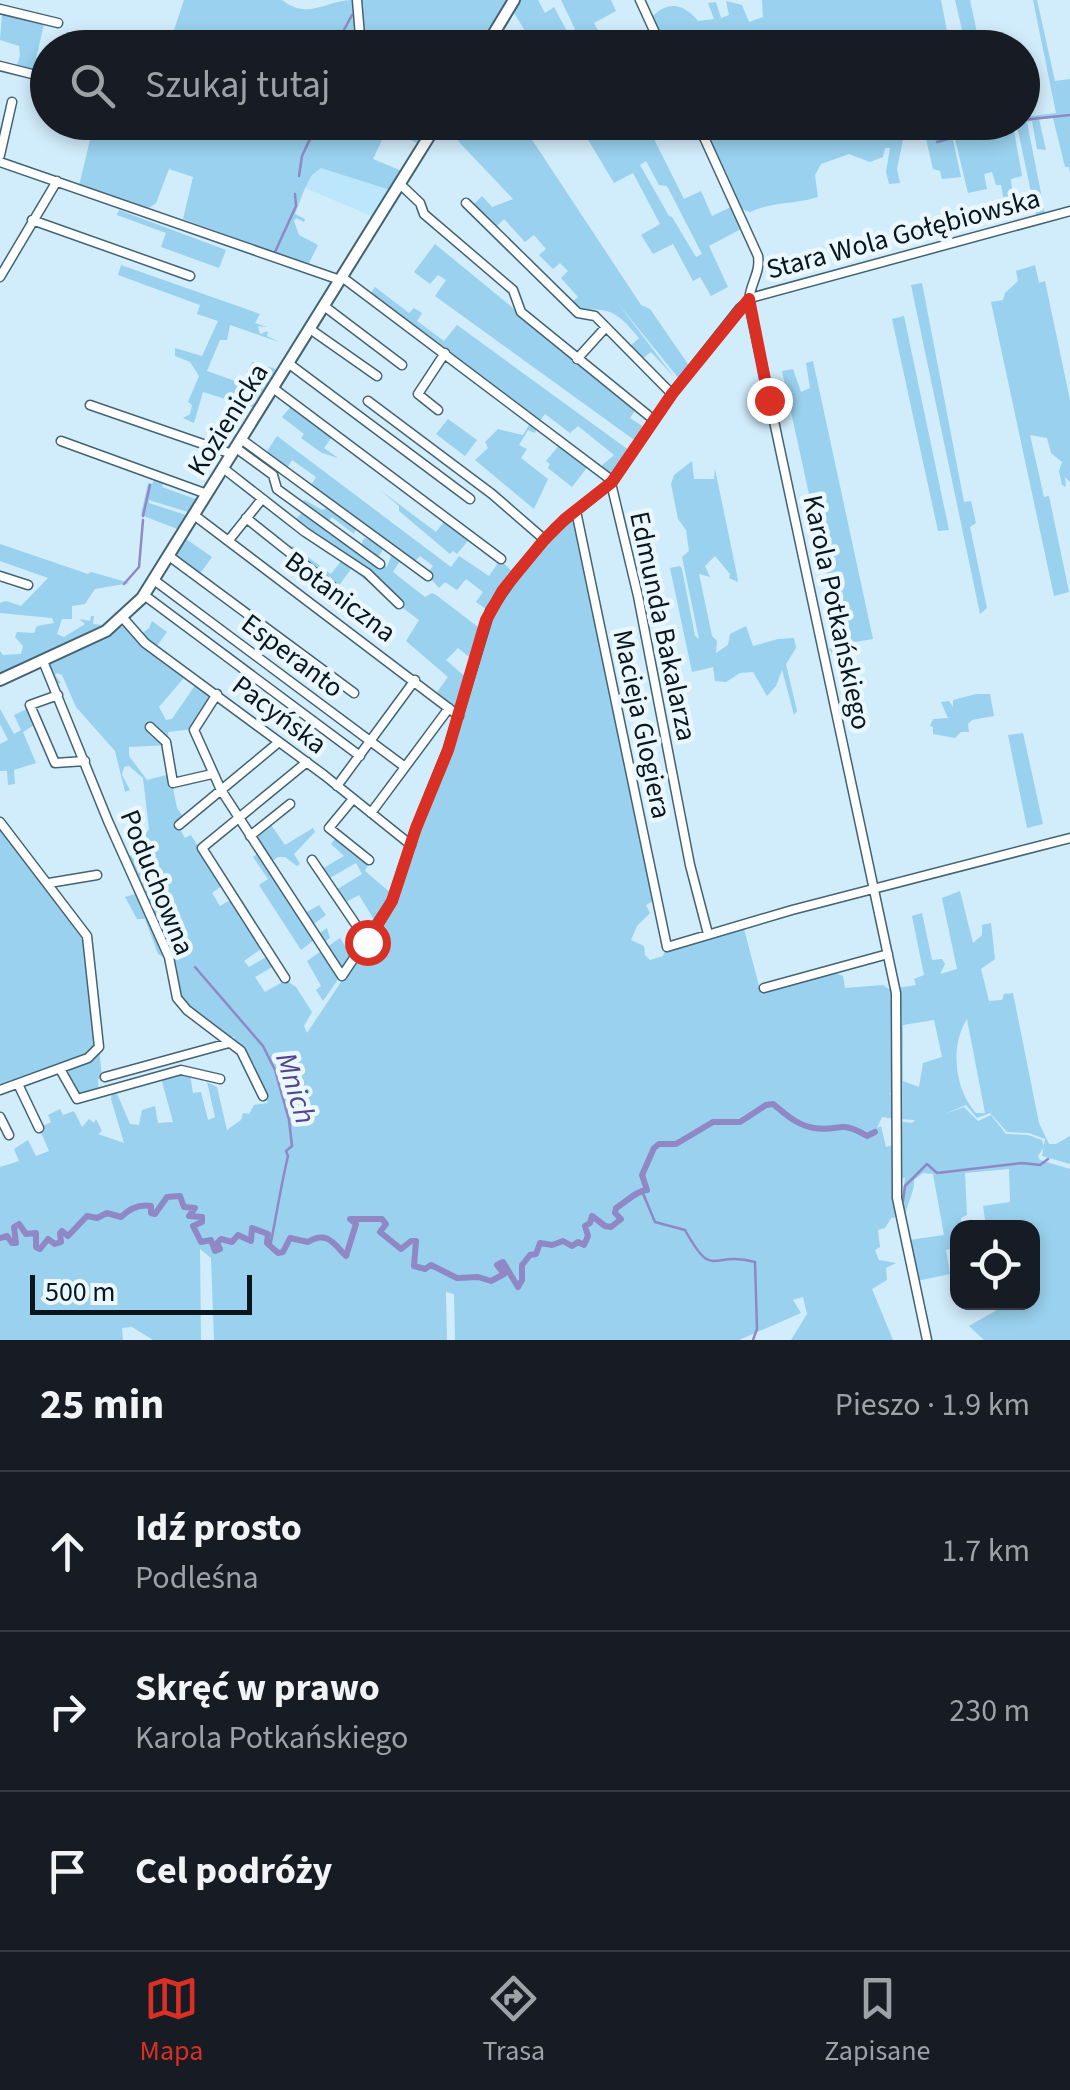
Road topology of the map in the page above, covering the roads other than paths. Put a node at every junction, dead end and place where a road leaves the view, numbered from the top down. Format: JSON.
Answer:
{"nodes":[{"id":1,"x":357,"y":0,"type":"edge"},
{"id":2,"x":514,"y":0,"type":"edge"},
{"id":3,"x":640,"y":0,"type":"edge"},
{"id":4,"x":0,"y":9,"type":"edge"},
{"id":5,"x":58,"y":22,"type":"dead end"},
{"id":6,"x":360,"y":30,"type":"edge"},
{"id":7,"x":496,"y":30,"type":"edge"},
{"id":8,"x":654,"y":30,"type":"edge"},
{"id":9,"x":0,"y":66,"type":"edge"},
{"id":10,"x":30,"y":74,"type":"edge"},
{"id":11,"x":12,"y":102,"type":"dead end"},
{"id":12,"x":427,"y":140,"type":"edge"},
{"id":13,"x":705,"y":140,"type":"edge"},
{"id":14,"x":0,"y":158,"type":"edge"},
{"id":15,"x":57,"y":181,"type":"junction"},
{"id":16,"x":400,"y":184,"type":"junction"},
{"id":17,"x":466,"y":202,"type":"dead end"},
{"id":18,"x":1070,"y":212,"type":"edge"},
{"id":19,"x":32,"y":220,"type":"junction"},
{"id":20,"x":190,"y":276,"type":"dead end"},
{"id":21,"x":0,"y":277,"type":"edge"},
{"id":22,"x":341,"y":278,"type":"junction"},
{"id":23,"x":749,"y":299,"type":"junction"},
{"id":24,"x":324,"y":306,"type":"junction"},
{"id":25,"x":606,"y":327,"type":"junction"},
{"id":26,"x":310,"y":329,"type":"junction"},
{"id":27,"x":445,"y":353,"type":"junction"},
{"id":28,"x":577,"y":358,"type":"junction"},
{"id":29,"x":288,"y":364,"type":"junction"},
{"id":30,"x":402,"y":365,"type":"dead end"},
{"id":31,"x":377,"y":376,"type":"dead end"},
{"id":32,"x":273,"y":388,"type":"junction"},
{"id":33,"x":672,"y":394,"type":"junction"},
{"id":34,"x":368,"y":400,"type":"dead end"},
{"id":35,"x":90,"y":406,"type":"dead end"},
{"id":36,"x":438,"y":410,"type":"dead end"},
{"id":37,"x":654,"y":420,"type":"junction"},
{"id":38,"x":61,"y":441,"type":"dead end"},
{"id":39,"x":236,"y":447,"type":"junction"},
{"id":40,"x":223,"y":468,"type":"junction"},
{"id":41,"x":612,"y":482,"type":"junction"},
{"id":42,"x":207,"y":494,"type":"junction"},
{"id":43,"x":470,"y":499,"type":"dead end"},
{"id":44,"x":262,"y":500,"type":"junction"},
{"id":45,"x":576,"y":511,"type":"junction"},
{"id":46,"x":194,"y":515,"type":"junction"},
{"id":47,"x":246,"y":518,"type":"junction"},
{"id":48,"x":229,"y":540,"type":"junction"},
{"id":49,"x":544,"y":540,"type":"junction"},
{"id":50,"x":169,"y":556,"type":"junction"},
{"id":51,"x":500,"y":560,"type":"dead end"},
{"id":52,"x":380,"y":564,"type":"dead end"},
{"id":53,"x":0,"y":576,"type":"edge"},
{"id":54,"x":428,"y":576,"type":"dead end"},
{"id":55,"x":154,"y":580,"type":"junction"},
{"id":56,"x":28,"y":586,"type":"dead end"},
{"id":57,"x":144,"y":595,"type":"junction"},
{"id":58,"x":399,"y":604,"type":"dead end"},
{"id":59,"x":358,"y":607,"type":"dead end"},
{"id":60,"x":123,"y":618,"type":"junction"},
{"id":61,"x":43,"y":660,"type":"junction"},
{"id":62,"x":0,"y":680,"type":"edge"},
{"id":63,"x":415,"y":680,"type":"junction"},
{"id":64,"x":354,"y":693,"type":"dead end"},
{"id":65,"x":217,"y":694,"type":"junction"},
{"id":66,"x":58,"y":695,"type":"junction"},
{"id":67,"x":449,"y":708,"type":"junction"},
{"id":68,"x":459,"y":716,"type":"junction"},
{"id":69,"x":150,"y":727,"type":"dead end"},
{"id":70,"x":370,"y":741,"type":"junction"},
{"id":71,"x":279,"y":742,"type":"junction"},
{"id":72,"x":360,"y":756,"type":"junction"},
{"id":73,"x":85,"y":761,"type":"junction"},
{"id":74,"x":306,"y":762,"type":"junction"},
{"id":75,"x":405,"y":767,"type":"junction"},
{"id":76,"x":212,"y":774,"type":"junction"},
{"id":77,"x":337,"y":786,"type":"junction"},
{"id":78,"x":221,"y":790,"type":"junction"},
{"id":79,"x":353,"y":799,"type":"junction"},
{"id":80,"x":290,"y":804,"type":"dead end"},
{"id":81,"x":371,"y":813,"type":"junction"},
{"id":82,"x":238,"y":818,"type":"junction"},
{"id":83,"x":0,"y":822,"type":"edge"},
{"id":84,"x":179,"y":826,"type":"dead end"},
{"id":85,"x":250,"y":836,"type":"junction"},
{"id":86,"x":1070,"y":838,"type":"edge"},
{"id":87,"x":411,"y":845,"type":"junction"},
{"id":88,"x":312,"y":860,"type":"dead end"},
{"id":89,"x":368,"y":860,"type":"dead end"},
{"id":90,"x":97,"y":875,"type":"dead end"},
{"id":91,"x":49,"y":883,"type":"junction"},
{"id":92,"x":874,"y":889,"type":"junction"},
{"id":93,"x":708,"y":934,"type":"junction"},
{"id":94,"x":367,"y":942,"type":"junction"},
{"id":95,"x":888,"y":954,"type":"junction"},
{"id":96,"x":285,"y":978,"type":"dead end"},
{"id":97,"x":764,"y":988,"type":"dead end"},
{"id":98,"x":230,"y":1043,"type":"junction"},
{"id":99,"x":60,"y":1068,"type":"junction"},
{"id":100,"x":105,"y":1077,"type":"dead end"},
{"id":101,"x":220,"y":1079,"type":"dead end"},
{"id":102,"x":18,"y":1084,"type":"junction"},
{"id":103,"x":0,"y":1090,"type":"edge"},
{"id":104,"x":263,"y":1096,"type":"dead end"},
{"id":105,"x":0,"y":1117,"type":"edge"},
{"id":106,"x":39,"y":1128,"type":"dead end"},
{"id":107,"x":9,"y":1135,"type":"dead end"},
{"id":108,"x":927,"y":1340,"type":"edge"}],
"edges":[{"from":1,"to":6,"type":"street"},
{"from":2,"to":7,"type":"main road"},
{"from":3,"to":8,"type":"street"},
{"from":4,"to":5,"type":"street"},
{"from":9,"to":10,"type":"street"},
{"from":11,"to":14,"type":"street"},
{"from":12,"to":16,"type":"main road","name":"Kozienicka"},
{"from":13,"to":23,"type":"street","name":"Karola Potkańskiego"},
{"from":14,"to":15,"type":"street","name":"Edmunda Bakalarza"},
{"from":15,"to":19,"type":"street"},
{"from":15,"to":22,"type":"street","name":"Edmunda Bakalarza"},
{"from":16,"to":22,"type":"main road","name":"Kozienicka"},
{"from":16,"to":28,"type":"street"},
{"from":17,"to":25,"type":"street"},
{"from":18,"to":23,"type":"street","name":"Stara Wola Gołębiowska"},
{"from":19,"to":20,"type":"street"},
{"from":19,"to":21,"type":"street"},
{"from":22,"to":24,"type":"main road","name":"Kozienicka"},
{"from":22,"to":27,"type":"street","name":"Edmunda Bakalarza"},
{"from":23,"to":33,"type":"street"},
{"from":23,"to":92,"type":"street","name":"Karola Potkańskiego"},
{"from":24,"to":26,"type":"main road","name":"Kozienicka"},
{"from":24,"to":30,"type":"street"},
{"from":25,"to":28,"type":"street"},
{"from":25,"to":33,"type":"street"},
{"from":26,"to":29,"type":"main road","name":"Kozienicka"},
{"from":26,"to":31,"type":"street"},
{"from":27,"to":36,"type":"street"},
{"from":27,"to":41,"type":"street","name":"Edmunda Bakalarza"},
{"from":28,"to":37,"type":"street"},
{"from":29,"to":32,"type":"main road","name":"Kozienicka"},
{"from":29,"to":43,"type":"street"},
{"from":32,"to":39,"type":"main road","name":"Kozienicka"},
{"from":32,"to":51,"type":"street"},
{"from":33,"to":37,"type":"street"},
{"from":34,"to":49,"type":"street"},
{"from":35,"to":39,"type":"street"},
{"from":37,"to":41,"type":"street"},
{"from":38,"to":42,"type":"street"},
{"from":39,"to":40,"type":"main road","name":"Kozienicka"},
{"from":39,"to":52,"type":"street"},
{"from":39,"to":54,"type":"street"},
{"from":40,"to":42,"type":"main road","name":"Kozienicka"},
{"from":40,"to":44,"type":"street"},
{"from":41,"to":45,"type":"street"},
{"from":41,"to":93,"type":"street","name":"Edmunda Bakalarza"},
{"from":42,"to":46,"type":"main road","name":"Kozienicka"},
{"from":44,"to":47,"type":"street"},
{"from":44,"to":58,"type":"street"},
{"from":45,"to":49,"type":"street"},
{"from":45,"to":93,"type":"street","name":"Macieja Glogiera"},
{"from":46,"to":48,"type":"street","name":"Botaniczna"},
{"from":46,"to":50,"type":"main road","name":"Kozienicka"},
{"from":47,"to":48,"type":"street"},
{"from":47,"to":59,"type":"street"},
{"from":48,"to":63,"type":"street","name":"Botaniczna"},
{"from":49,"to":68,"type":"street"},
{"from":50,"to":55,"type":"main road","name":"Kozienicka"},
{"from":50,"to":64,"type":"street"},
{"from":53,"to":56,"type":"street"},
{"from":55,"to":57,"type":"main road","name":"Kozienicka"},
{"from":55,"to":70,"type":"street","name":"Esperanto"},
{"from":57,"to":60,"type":"main road","name":"Kozienicka"},
{"from":57,"to":72,"type":"street"},
{"from":60,"to":61,"type":"main road","name":"Kozienicka"},
{"from":60,"to":65,"type":"street","name":"Pacyńska"},
{"from":61,"to":62,"type":"main road","name":"Kozienicka"},
{"from":61,"to":66,"type":"street","name":"Poduchowna"},
{"from":63,"to":67,"type":"street","name":"Botaniczna"},
{"from":63,"to":70,"type":"street"},
{"from":65,"to":71,"type":"street","name":"Pacyńska"},
{"from":65,"to":76,"type":"street"},
{"from":66,"to":73,"type":"street","name":"Poduchowna"},
{"from":66,"to":73,"type":"street"},
{"from":67,"to":68,"type":"street","name":"Botaniczna"},
{"from":67,"to":75,"type":"street"},
{"from":68,"to":87,"type":"street"},
{"from":69,"to":76,"type":"street"},
{"from":70,"to":72,"type":"street"},
{"from":70,"to":75,"type":"street","name":"Esperanto"},
{"from":71,"to":74,"type":"street","name":"Pacyńska"},
{"from":71,"to":78,"type":"street"},
{"from":72,"to":77,"type":"street"},
{"from":73,"to":98,"type":"street","name":"Poduchowna"},
{"from":74,"to":77,"type":"street","name":"Pacyńska"},
{"from":74,"to":82,"type":"street"},
{"from":75,"to":81,"type":"street"},
{"from":76,"to":78,"type":"street"},
{"from":77,"to":79,"type":"street","name":"Pacyńska"},
{"from":78,"to":82,"type":"street"},
{"from":78,"to":84,"type":"street"},
{"from":79,"to":81,"type":"street","name":"Pacyńska"},
{"from":79,"to":89,"type":"street"},
{"from":80,"to":85,"type":"street"},
{"from":81,"to":87,"type":"street","name":"Pacyńska"},
{"from":82,"to":85,"type":"street"},
{"from":82,"to":96,"type":"street"},
{"from":83,"to":91,"type":"street"},
{"from":85,"to":94,"type":"street"},
{"from":86,"to":92,"type":"street"},
{"from":87,"to":94,"type":"street"},
{"from":88,"to":94,"type":"street"},
{"from":90,"to":91,"type":"street"},
{"from":91,"to":99,"type":"street"},
{"from":92,"to":93,"type":"street"},
{"from":92,"to":95,"type":"street","name":"Karola Potkańskiego"},
{"from":95,"to":97,"type":"street"},
{"from":95,"to":108,"type":"street","name":"Karola Potkańskiego"},
{"from":98,"to":100,"type":"street"},
{"from":98,"to":104,"type":"street","name":"Poduchowna"},
{"from":99,"to":101,"type":"street"},
{"from":99,"to":102,"type":"street"},
{"from":102,"to":103,"type":"street"},
{"from":102,"to":106,"type":"street"},
{"from":105,"to":107,"type":"street"}]}
